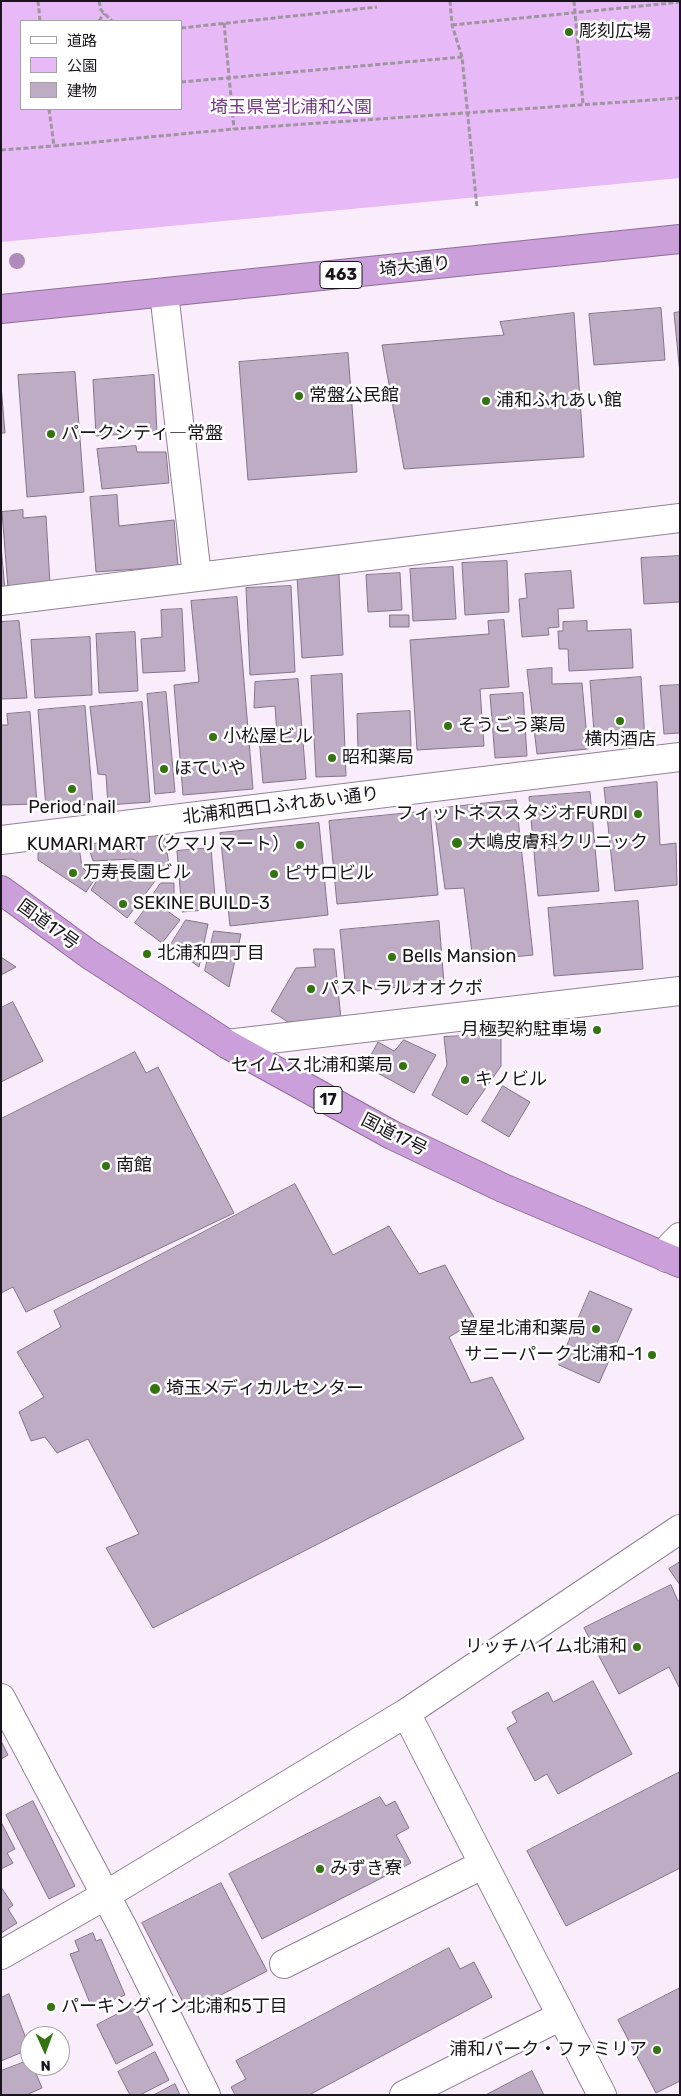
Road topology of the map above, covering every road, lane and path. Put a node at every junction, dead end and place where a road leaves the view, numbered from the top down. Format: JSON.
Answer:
{"nodes":[{"id":1,"x":38,"y":1,"type":"edge"},
{"id":2,"x":99,"y":1,"type":"edge"},
{"id":3,"x":450,"y":1,"type":"edge"},
{"id":4,"x":574,"y":1,"type":"edge"},
{"id":5,"x":680,"y":2,"type":"edge"},
{"id":6,"x":377,"y":7,"type":"dead end"},
{"id":7,"x":104,"y":13,"type":"junction"},
{"id":8,"x":575,"y":13,"type":"junction"},
{"id":9,"x":40,"y":20,"type":"edge"},
{"id":10,"x":100,"y":20,"type":"edge"},
{"id":11,"x":111,"y":20,"type":"edge"},
{"id":12,"x":224,"y":23,"type":"junction"},
{"id":13,"x":452,"y":24,"type":"junction"},
{"id":14,"x":182,"y":28,"type":"edge"},
{"id":15,"x":462,"y":57,"type":"junction"},
{"id":16,"x":229,"y":78,"type":"junction"},
{"id":17,"x":182,"y":82,"type":"edge"},
{"id":18,"x":680,"y":98,"type":"edge"},
{"id":19,"x":583,"y":104,"type":"junction"},
{"id":20,"x":49,"y":110,"type":"edge"},
{"id":21,"x":467,"y":112,"type":"junction"},
{"id":22,"x":234,"y":129,"type":"junction"},
{"id":23,"x":54,"y":146,"type":"junction"},
{"id":24,"x":1,"y":150,"type":"edge"},
{"id":25,"x":477,"y":208,"type":"dead end"},
{"id":26,"x":680,"y":239,"type":"edge"},
{"id":27,"x":164,"y":293,"type":"junction"},
{"id":28,"x":1,"y":309,"type":"edge"},
{"id":29,"x":680,"y":518,"type":"edge"},
{"id":30,"x":197,"y":576,"type":"junction"},
{"id":31,"x":1,"y":602,"type":"edge"},
{"id":32,"x":680,"y":757,"type":"edge"},
{"id":33,"x":1,"y":840,"type":"edge"},
{"id":34,"x":1,"y":890,"type":"edge"},
{"id":35,"x":680,"y":991,"type":"edge"},
{"id":36,"x":227,"y":1044,"type":"junction"},
{"id":37,"x":676,"y":1253,"type":"edge"},
{"id":38,"x":680,"y":1529,"type":"edge"},
{"id":39,"x":1,"y":1698,"type":"edge"},
{"id":40,"x":406,"y":1713,"type":"junction"},
{"id":41,"x":482,"y":1866,"type":"junction"},
{"id":42,"x":106,"y":1895,"type":"junction"},
{"id":43,"x":1,"y":1955,"type":"edge"},
{"id":44,"x":284,"y":1964,"type":"dead end"},
{"id":45,"x":561,"y":2016,"type":"junction"},
{"id":46,"x":206,"y":2095,"type":"edge"},
{"id":47,"x":404,"y":2095,"type":"edge"},
{"id":48,"x":602,"y":2095,"type":"edge"}],
"edges":[{"from":1,"to":9,"type":"path"},
{"from":2,"to":7,"type":"path"},
{"from":3,"to":13,"type":"path"},
{"from":4,"to":8,"type":"path"},
{"from":5,"to":8,"type":"path"},
{"from":6,"to":12,"type":"path"},
{"from":7,"to":10,"type":"path"},
{"from":7,"to":11,"type":"path"},
{"from":8,"to":13,"type":"path"},
{"from":8,"to":19,"type":"path"},
{"from":12,"to":14,"type":"path"},
{"from":12,"to":16,"type":"path"},
{"from":13,"to":15,"type":"path"},
{"from":15,"to":16,"type":"path"},
{"from":15,"to":21,"type":"path"},
{"from":16,"to":17,"type":"path"},
{"from":16,"to":22,"type":"path"},
{"from":18,"to":19,"type":"path"},
{"from":19,"to":21,"type":"path"},
{"from":20,"to":23,"type":"path"},
{"from":21,"to":22,"type":"path"},
{"from":21,"to":25,"type":"path"},
{"from":22,"to":23,"type":"path"},
{"from":23,"to":24,"type":"path"},
{"from":26,"to":27,"type":"highway","name":"埼大通り","number":"463"},
{"from":27,"to":28,"type":"highway","name":"埼大通り","number":"463"},
{"from":27,"to":30,"type":"street"},
{"from":29,"to":30,"type":"street"},
{"from":30,"to":31,"type":"street"},
{"from":32,"to":33,"type":"street","name":"北浦和西口ふれあい通り"},
{"from":34,"to":36,"type":"highway","name":"国道17号","number":"17"},
{"from":35,"to":36,"type":"street"},
{"from":36,"to":37,"type":"highway","name":"国道17号","number":"17"},
{"from":38,"to":40,"type":"street"},
{"from":39,"to":42,"type":"street"},
{"from":40,"to":41,"type":"street"},
{"from":40,"to":42,"type":"street"},
{"from":41,"to":44,"type":"street"},
{"from":41,"to":45,"type":"street"},
{"from":42,"to":43,"type":"street"},
{"from":42,"to":46,"type":"street"},
{"from":45,"to":47,"type":"street"},
{"from":45,"to":48,"type":"street"}]}
